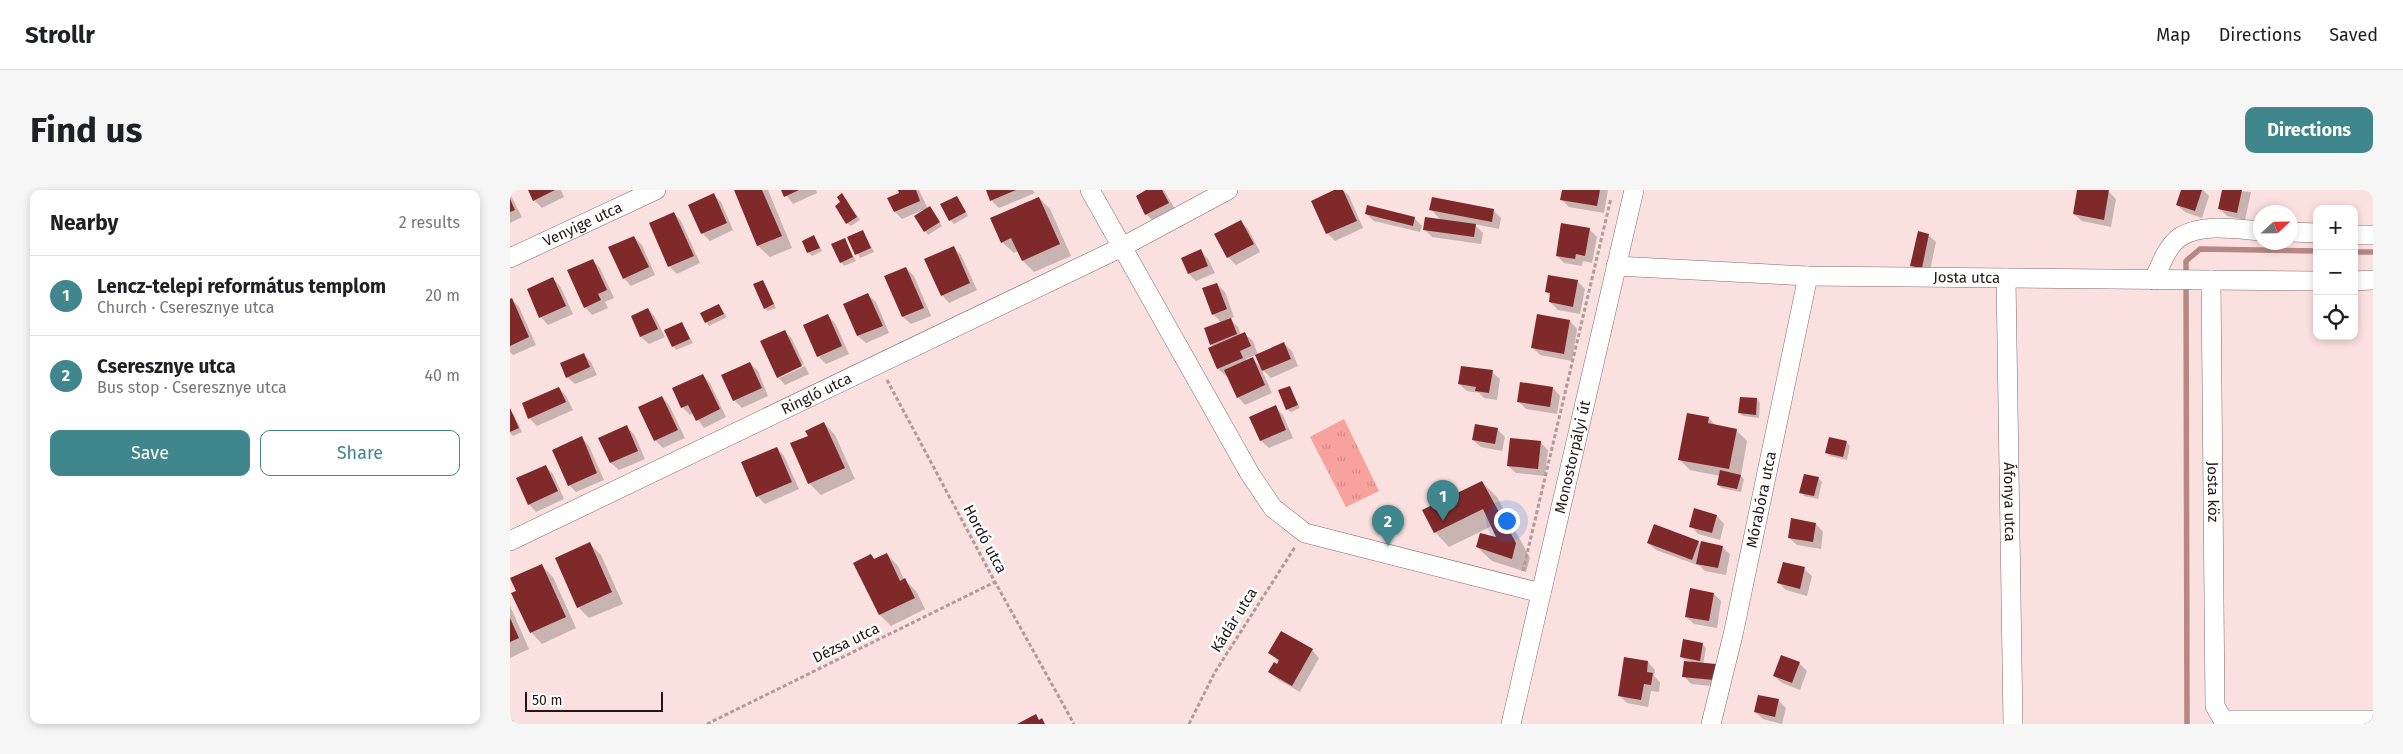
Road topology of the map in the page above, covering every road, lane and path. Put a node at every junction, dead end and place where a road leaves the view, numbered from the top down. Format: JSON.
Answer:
{"nodes":[{"id":1,"x":656,"y":190,"type":"edge"},
{"id":2,"x":1090,"y":190,"type":"edge"},
{"id":3,"x":1228,"y":190,"type":"edge"},
{"id":4,"x":1613,"y":190,"type":"edge"},
{"id":5,"x":1634,"y":190,"type":"edge"},
{"id":6,"x":2253,"y":231,"type":"edge"},
{"id":7,"x":2298,"y":232,"type":"edge"},
{"id":8,"x":2313,"y":233,"type":"edge"},
{"id":9,"x":2358,"y":235,"type":"edge"},
{"id":10,"x":2373,"y":235,"type":"edge"},
{"id":11,"x":1122,"y":247,"type":"junction"},
{"id":12,"x":510,"y":258,"type":"edge"},
{"id":13,"x":1616,"y":266,"type":"junction"},
{"id":14,"x":1808,"y":276,"type":"junction"},
{"id":15,"x":2006,"y":278,"type":"junction"},
{"id":16,"x":2154,"y":280,"type":"junction"},
{"id":17,"x":2203,"y":280,"type":"junction"},
{"id":18,"x":2373,"y":280,"type":"edge"},
{"id":19,"x":2313,"y":281,"type":"edge"},
{"id":20,"x":2358,"y":281,"type":"edge"},
{"id":21,"x":878,"y":364,"type":"junction"},
{"id":22,"x":1305,"y":533,"type":"junction"},
{"id":23,"x":510,"y":540,"type":"edge"},
{"id":24,"x":995,"y":582,"type":"junction"},
{"id":25,"x":1519,"y":588,"type":"junction"},
{"id":26,"x":1541,"y":593,"type":"junction"},
{"id":27,"x":510,"y":720,"type":"edge"},
{"id":28,"x":2373,"y":720,"type":"edge"},
{"id":29,"x":514,"y":724,"type":"edge"},
{"id":30,"x":708,"y":724,"type":"edge"},
{"id":31,"x":1074,"y":724,"type":"edge"},
{"id":32,"x":1189,"y":724,"type":"edge"},
{"id":33,"x":1511,"y":724,"type":"edge"},
{"id":34,"x":1711,"y":724,"type":"edge"},
{"id":35,"x":2013,"y":724,"type":"edge"}],
"edges":[{"from":1,"to":12,"type":"street","name":"Venyige utca"},
{"from":2,"to":11,"type":"street"},
{"from":3,"to":11,"type":"street","name":"Ringló utca"},
{"from":4,"to":25,"type":"path"},
{"from":5,"to":13,"type":"street","name":"Monostorpályi út"},
{"from":6,"to":16,"type":"street"},
{"from":7,"to":8,"type":"street"},
{"from":9,"to":10,"type":"street"},
{"from":11,"to":21,"type":"street","name":"Ringló utca"},
{"from":11,"to":22,"type":"street"},
{"from":13,"to":14,"type":"street","name":"Josta utca"},
{"from":13,"to":26,"type":"street","name":"Monostorpályi út"},
{"from":14,"to":15,"type":"street","name":"Josta utca"},
{"from":14,"to":34,"type":"street","name":"Mórabóra utca"},
{"from":15,"to":16,"type":"street","name":"Josta utca"},
{"from":15,"to":35,"type":"street","name":"Áfonya utca"},
{"from":16,"to":17,"type":"street","name":"Josta utca"},
{"from":17,"to":19,"type":"street","name":"Josta utca"},
{"from":17,"to":28,"type":"street","name":"Josta köz"},
{"from":18,"to":20,"type":"street"},
{"from":21,"to":23,"type":"street","name":"Ringló utca"},
{"from":21,"to":24,"type":"path","name":"Hordó utca"},
{"from":22,"to":25,"type":"street"},
{"from":22,"to":32,"type":"path","name":"Kádár utca"},
{"from":24,"to":30,"type":"path","name":"Dézsa utca"},
{"from":24,"to":31,"type":"path","name":"Hordó utca"},
{"from":25,"to":26,"type":"street"},
{"from":26,"to":33,"type":"street","name":"Monostorpályi út"},
{"from":27,"to":29,"type":"path"}]}
